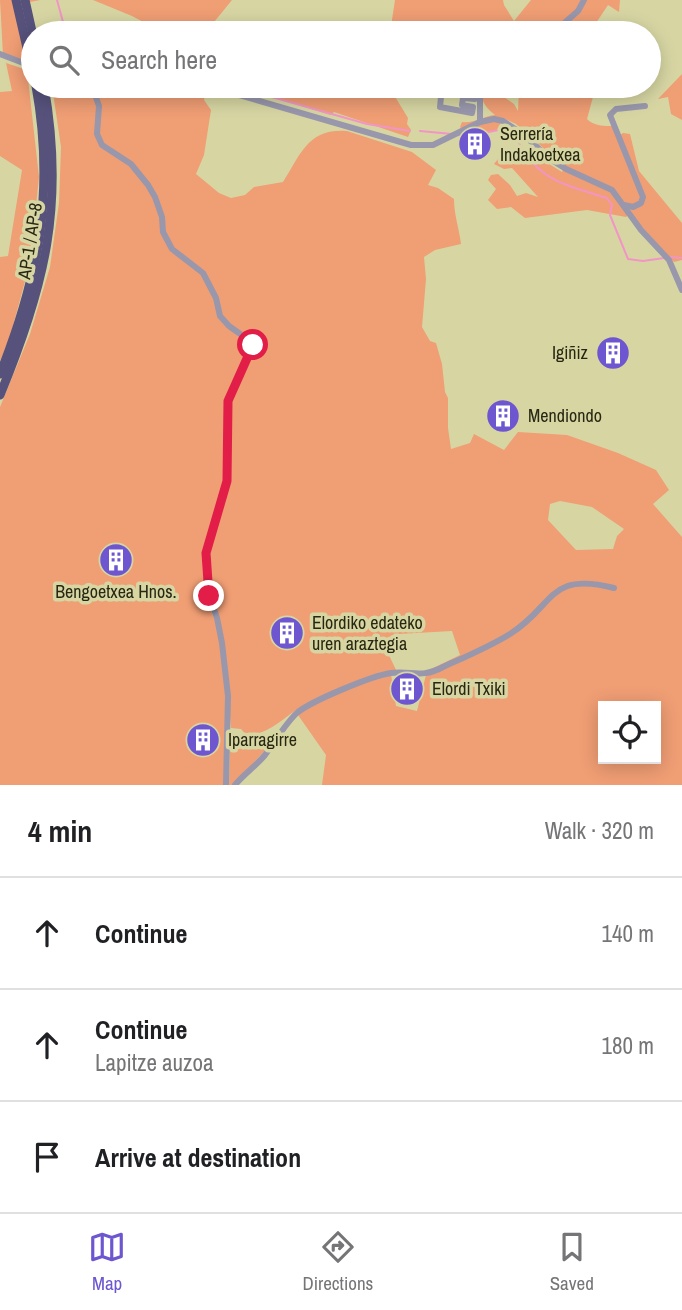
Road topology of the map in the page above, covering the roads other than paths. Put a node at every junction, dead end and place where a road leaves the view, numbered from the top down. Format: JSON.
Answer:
{"nodes":[{"id":1,"x":16,"y":0,"type":"edge"},
{"id":2,"x":25,"y":0,"type":"edge"},
{"id":3,"x":584,"y":0,"type":"edge"},
{"id":4,"x":30,"y":21,"type":"edge"},
{"id":5,"x":566,"y":21,"type":"edge"},
{"id":6,"x":21,"y":22,"type":"edge"},
{"id":7,"x":0,"y":54,"type":"edge"},
{"id":8,"x":21,"y":62,"type":"edge"},
{"id":9,"x":37,"y":98,"type":"edge"},
{"id":10,"x":46,"y":98,"type":"edge"},
{"id":11,"x":97,"y":98,"type":"edge"},
{"id":12,"x":249,"y":98,"type":"edge"},
{"id":13,"x":441,"y":98,"type":"edge"},
{"id":14,"x":463,"y":98,"type":"edge"},
{"id":15,"x":480,"y":98,"type":"edge"},
{"id":16,"x":645,"y":106,"type":"dead end"},
{"id":17,"x":480,"y":122,"type":"junction"},
{"id":18,"x":624,"y":205,"type":"junction"},
{"id":19,"x":682,"y":290,"type":"edge"},
{"id":20,"x":0,"y":374,"type":"edge"},
{"id":21,"x":0,"y":395,"type":"edge"},
{"id":22,"x":614,"y":588,"type":"dead end"},
{"id":23,"x":226,"y":785,"type":"edge"},
{"id":24,"x":235,"y":785,"type":"edge"}],
"edges":[{"from":1,"to":6,"type":"highway"},
{"from":2,"to":4,"type":"highway"},
{"from":3,"to":5,"type":"street"},
{"from":7,"to":8,"type":"street"},
{"from":9,"to":20,"type":"highway","name":"AP-1 / AP-8"},
{"from":10,"to":21,"type":"highway","name":"AP-1 / AP-8"},
{"from":11,"to":23,"type":"street"},
{"from":12,"to":17,"type":"street"},
{"from":13,"to":14,"type":"street"},
{"from":15,"to":17,"type":"street"},
{"from":16,"to":18,"type":"street"},
{"from":17,"to":18,"type":"street"},
{"from":18,"to":19,"type":"street"},
{"from":22,"to":24,"type":"street"}]}
